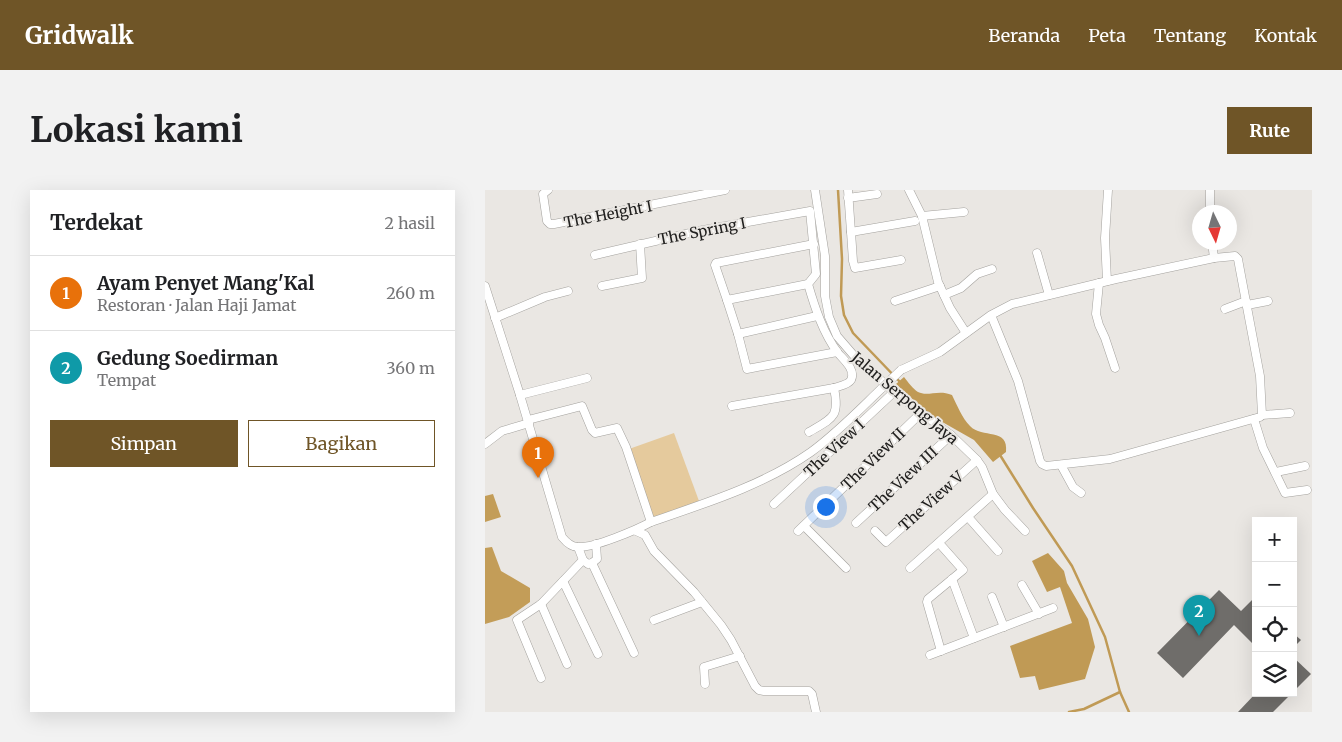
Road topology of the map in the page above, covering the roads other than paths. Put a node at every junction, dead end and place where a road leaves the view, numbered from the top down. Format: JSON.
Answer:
{"nodes":[{"id":1,"x":548,"y":190,"type":"edge"},
{"id":2,"x":725,"y":190,"type":"edge"},
{"id":3,"x":815,"y":190,"type":"edge"},
{"id":4,"x":909,"y":190,"type":"edge"},
{"id":5,"x":1108,"y":190,"type":"edge"},
{"id":6,"x":1210,"y":190,"type":"edge"},
{"id":7,"x":848,"y":194,"type":"edge"},
{"id":8,"x":877,"y":194,"type":"dead end"},
{"id":9,"x":1210,"y":205,"type":"edge"},
{"id":10,"x":964,"y":212,"type":"dead end"},
{"id":11,"x":922,"y":216,"type":"junction"},
{"id":12,"x":915,"y":222,"type":"dead end"},
{"id":13,"x":851,"y":232,"type":"junction"},
{"id":14,"x":640,"y":244,"type":"junction"},
{"id":15,"x":814,"y":244,"type":"junction"},
{"id":16,"x":1214,"y":250,"type":"edge"},
{"id":17,"x":1037,"y":253,"type":"dead end"},
{"id":18,"x":595,"y":255,"type":"dead end"},
{"id":19,"x":1214,"y":258,"type":"junction"},
{"id":20,"x":901,"y":260,"type":"dead end"},
{"id":21,"x":992,"y":269,"type":"dead end"},
{"id":22,"x":1103,"y":282,"type":"junction"},
{"id":23,"x":808,"y":284,"type":"junction"},
{"id":24,"x":485,"y":286,"type":"edge"},
{"id":25,"x":602,"y":286,"type":"dead end"},
{"id":26,"x":941,"y":286,"type":"junction"},
{"id":27,"x":568,"y":291,"type":"dead end"},
{"id":28,"x":944,"y":295,"type":"junction"},
{"id":29,"x":1049,"y":295,"type":"junction"},
{"id":30,"x":825,"y":296,"type":"junction"},
{"id":31,"x":812,"y":299,"type":"junction"},
{"id":32,"x":727,"y":300,"type":"junction"},
{"id":33,"x":895,"y":301,"type":"dead end"},
{"id":34,"x":1268,"y":301,"type":"dead end"},
{"id":35,"x":1246,"y":303,"type":"junction"},
{"id":36,"x":1225,"y":309,"type":"dead end"},
{"id":37,"x":991,"y":315,"type":"junction"},
{"id":38,"x":817,"y":316,"type":"junction"},
{"id":39,"x":495,"y":318,"type":"junction"},
{"id":40,"x":965,"y":333,"type":"junction"},
{"id":41,"x":739,"y":334,"type":"junction"},
{"id":42,"x":837,"y":352,"type":"junction"},
{"id":43,"x":1115,"y":368,"type":"dead end"},
{"id":44,"x":587,"y":378,"type":"dead end"},
{"id":45,"x":834,"y":388,"type":"junction"},
{"id":46,"x":894,"y":392,"type":"junction"},
{"id":47,"x":520,"y":395,"type":"junction"},
{"id":48,"x":732,"y":406,"type":"dead end"},
{"id":49,"x":921,"y":413,"type":"junction"},
{"id":50,"x":1290,"y":413,"type":"dead end"},
{"id":51,"x":1262,"y":415,"type":"junction"},
{"id":52,"x":1254,"y":418,"type":"junction"},
{"id":53,"x":528,"y":422,"type":"junction"},
{"id":54,"x":809,"y":432,"type":"dead end"},
{"id":55,"x":951,"y":434,"type":"junction"},
{"id":56,"x":485,"y":444,"type":"edge"},
{"id":57,"x":977,"y":460,"type":"junction"},
{"id":58,"x":1061,"y":465,"type":"junction"},
{"id":59,"x":1305,"y":466,"type":"dead end"},
{"id":60,"x":1276,"y":472,"type":"junction"},
{"id":61,"x":1307,"y":490,"type":"dead end"},
{"id":62,"x":1081,"y":493,"type":"dead end"},
{"id":63,"x":993,"y":494,"type":"junction"},
{"id":64,"x":775,"y":504,"type":"dead end"},
{"id":65,"x":968,"y":517,"type":"junction"},
{"id":66,"x":651,"y":522,"type":"junction"},
{"id":67,"x":856,"y":523,"type":"dead end"},
{"id":68,"x":1025,"y":530,"type":"dead end"},
{"id":69,"x":636,"y":531,"type":"junction"},
{"id":70,"x":875,"y":531,"type":"dead end"},
{"id":71,"x":939,"y":543,"type":"junction"},
{"id":72,"x":596,"y":544,"type":"junction"},
{"id":73,"x":578,"y":547,"type":"junction"},
{"id":74,"x":998,"y":551,"type":"dead end"},
{"id":75,"x":583,"y":560,"type":"junction"},
{"id":76,"x":593,"y":563,"type":"junction"},
{"id":77,"x":846,"y":568,"type":"dead end"},
{"id":78,"x":910,"y":568,"type":"dead end"},
{"id":79,"x":952,"y":579,"type":"junction"},
{"id":80,"x":563,"y":581,"type":"junction"},
{"id":81,"x":1022,"y":585,"type":"dead end"},
{"id":82,"x":992,"y":597,"type":"dead end"},
{"id":83,"x":702,"y":602,"type":"junction"},
{"id":84,"x":541,"y":604,"type":"junction"},
{"id":85,"x":1053,"y":608,"type":"dead end"},
{"id":86,"x":1039,"y":614,"type":"junction"},
{"id":87,"x":654,"y":620,"type":"dead end"},
{"id":88,"x":1004,"y":627,"type":"junction"},
{"id":89,"x":974,"y":638,"type":"junction"},
{"id":90,"x":941,"y":650,"type":"junction"},
{"id":91,"x":634,"y":653,"type":"dead end"},
{"id":92,"x":598,"y":654,"type":"dead end"},
{"id":93,"x":930,"y":654,"type":"dead end"},
{"id":94,"x":740,"y":656,"type":"junction"},
{"id":95,"x":567,"y":664,"type":"dead end"},
{"id":96,"x":541,"y":678,"type":"dead end"},
{"id":97,"x":705,"y":684,"type":"dead end"},
{"id":98,"x":816,"y":712,"type":"edge"}],
"edges":[{"from":1,"to":2,"type":"street","name":"The Height I"},
{"from":3,"to":30,"type":"street","name":"Jalan Serpong Jaya"},
{"from":4,"to":11,"type":"street"},
{"from":5,"to":22,"type":"street"},
{"from":6,"to":9,"type":"street"},
{"from":7,"to":8,"type":"street"},
{"from":7,"to":13,"type":"street"},
{"from":10,"to":11,"type":"street"},
{"from":11,"to":26,"type":"street"},
{"from":12,"to":13,"type":"street"},
{"from":13,"to":20,"type":"street"},
{"from":14,"to":15,"type":"street","name":"The Spring I"},
{"from":14,"to":18,"type":"street","name":"The Spring I"},
{"from":14,"to":25,"type":"street"},
{"from":15,"to":23,"type":"street"},
{"from":15,"to":32,"type":"street"},
{"from":16,"to":19,"type":"street"},
{"from":17,"to":29,"type":"street"},
{"from":19,"to":22,"type":"street"},
{"from":19,"to":35,"type":"street"},
{"from":21,"to":28,"type":"street"},
{"from":22,"to":29,"type":"street"},
{"from":22,"to":43,"type":"street"},
{"from":23,"to":31,"type":"street"},
{"from":23,"to":32,"type":"street"},
{"from":24,"to":39,"type":"street"},
{"from":26,"to":28,"type":"street"},
{"from":26,"to":33,"type":"street"},
{"from":27,"to":39,"type":"street"},
{"from":28,"to":40,"type":"street"},
{"from":29,"to":37,"type":"street"},
{"from":30,"to":31,"type":"street"},
{"from":30,"to":46,"type":"street","name":"Jalan Serpong Jaya"},
{"from":31,"to":38,"type":"street"},
{"from":32,"to":41,"type":"street"},
{"from":34,"to":35,"type":"street"},
{"from":35,"to":36,"type":"street"},
{"from":35,"to":51,"type":"street"},
{"from":37,"to":40,"type":"street"},
{"from":37,"to":58,"type":"street"},
{"from":38,"to":41,"type":"street"},
{"from":38,"to":42,"type":"street"},
{"from":39,"to":47,"type":"street"},
{"from":40,"to":66,"type":"street","bridge":true},
{"from":41,"to":42,"type":"street"},
{"from":42,"to":45,"type":"street"},
{"from":44,"to":47,"type":"street"},
{"from":45,"to":48,"type":"street"},
{"from":45,"to":54,"type":"street"},
{"from":46,"to":49,"type":"street","name":"Jalan Serpong Jaya"},
{"from":46,"to":64,"type":"street","name":"The View I"},
{"from":47,"to":53,"type":"street"},
{"from":49,"to":55,"type":"street","name":"Jalan Serpong Jaya"},
{"from":49,"to":77,"type":"street","name":"The View II"},
{"from":50,"to":51,"type":"street"},
{"from":51,"to":52,"type":"street"},
{"from":52,"to":58,"type":"street"},
{"from":52,"to":60,"type":"street"},
{"from":53,"to":56,"type":"street"},
{"from":53,"to":66,"type":"street"},
{"from":53,"to":73,"type":"street"},
{"from":55,"to":57,"type":"street","name":"Jalan Serpong Jaya"},
{"from":55,"to":67,"type":"street","name":"The View III"},
{"from":57,"to":63,"type":"street","name":"Jalan Serpong Jaya"},
{"from":57,"to":70,"type":"street","name":"The View V"},
{"from":58,"to":62,"type":"street"},
{"from":59,"to":60,"type":"street"},
{"from":60,"to":61,"type":"street"},
{"from":63,"to":65,"type":"street"},
{"from":63,"to":68,"type":"street","name":"Jalan Serpong Jaya"},
{"from":65,"to":71,"type":"street"},
{"from":65,"to":74,"type":"street"},
{"from":66,"to":69,"type":"street"},
{"from":69,"to":72,"type":"street"},
{"from":69,"to":83,"type":"street"},
{"from":71,"to":78,"type":"street"},
{"from":71,"to":79,"type":"street"},
{"from":72,"to":73,"type":"street"},
{"from":72,"to":76,"type":"street"},
{"from":73,"to":75,"type":"street"},
{"from":75,"to":76,"type":"street"},
{"from":75,"to":80,"type":"street"},
{"from":76,"to":91,"type":"street"},
{"from":79,"to":89,"type":"street"},
{"from":79,"to":90,"type":"street"},
{"from":80,"to":84,"type":"street"},
{"from":80,"to":92,"type":"street"},
{"from":81,"to":86,"type":"street"},
{"from":82,"to":88,"type":"street"},
{"from":83,"to":87,"type":"street"},
{"from":83,"to":94,"type":"street"},
{"from":84,"to":95,"type":"street"},
{"from":84,"to":96,"type":"street"},
{"from":85,"to":86,"type":"street"},
{"from":86,"to":88,"type":"street"},
{"from":88,"to":89,"type":"street"},
{"from":89,"to":90,"type":"street"},
{"from":90,"to":93,"type":"street"},
{"from":94,"to":97,"type":"street"},
{"from":94,"to":98,"type":"street"}]}
